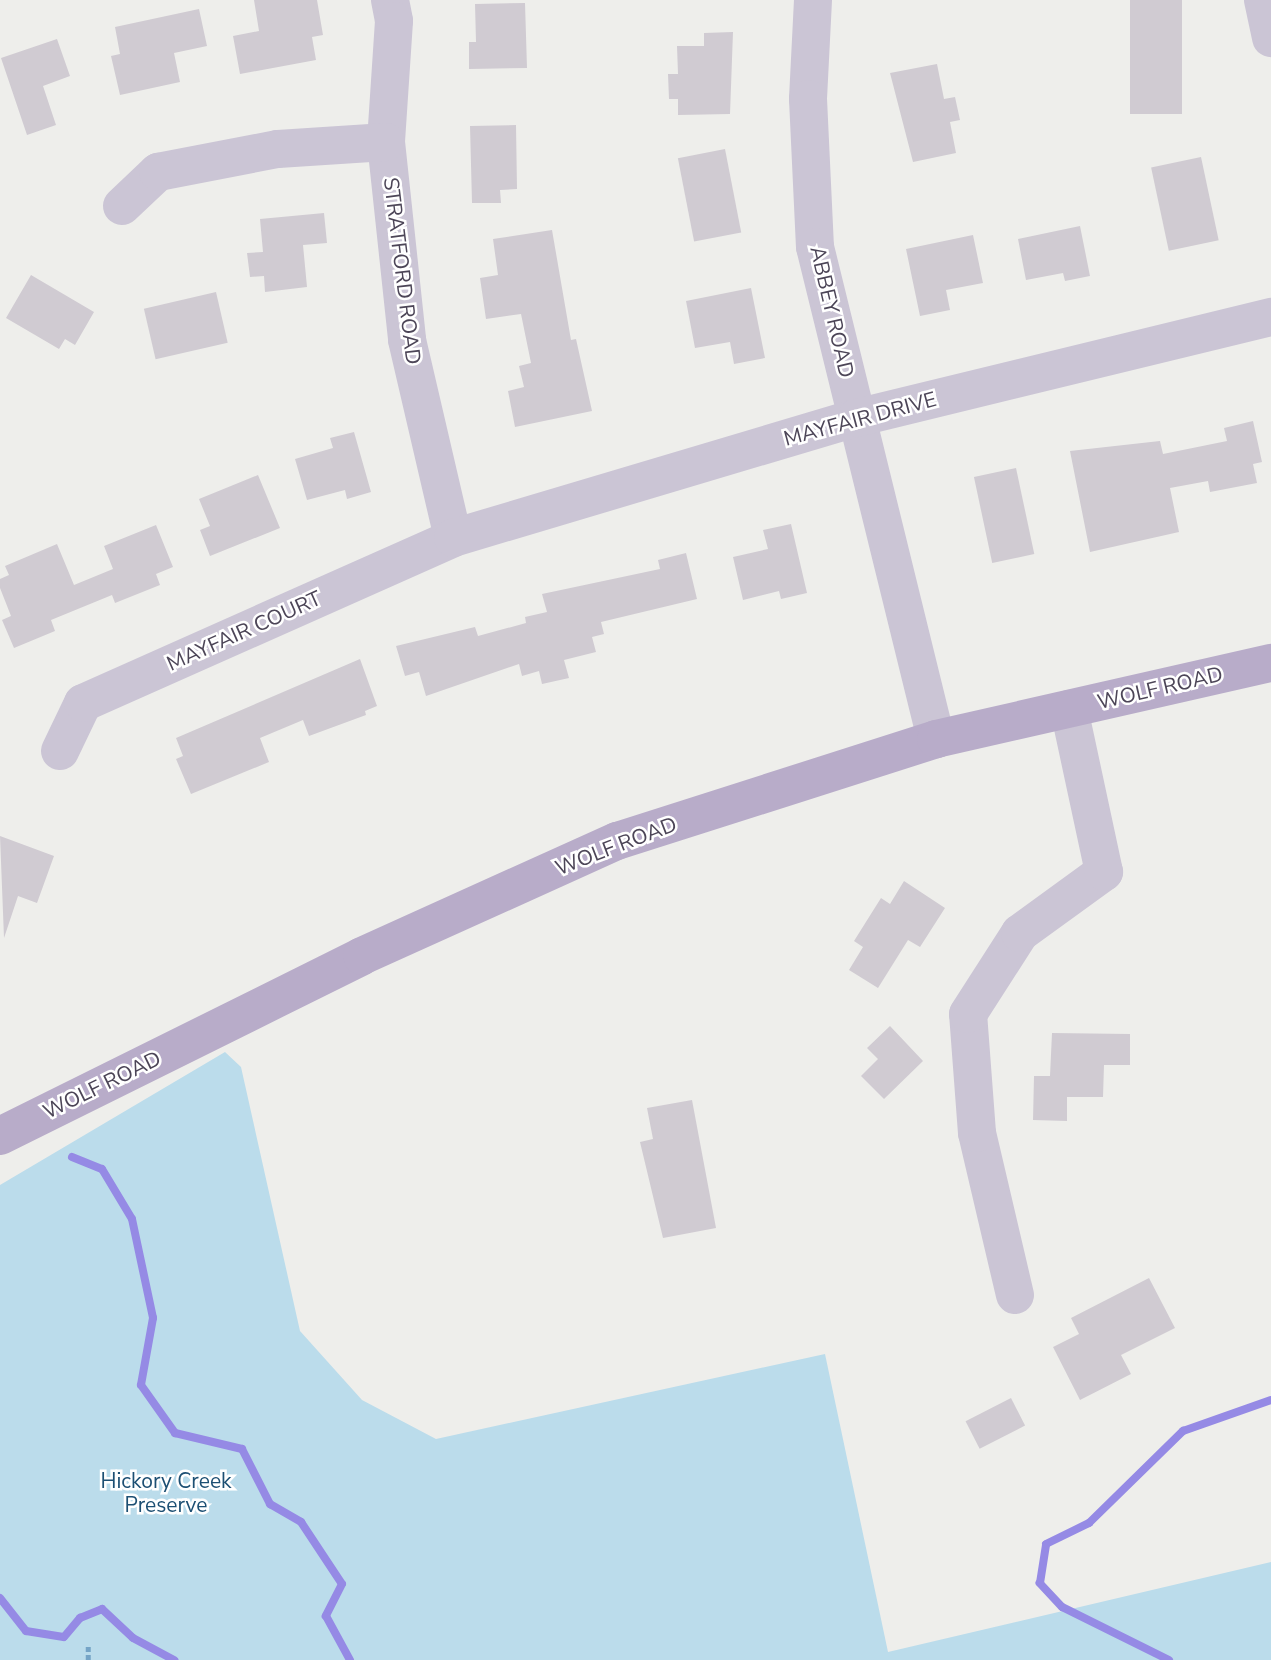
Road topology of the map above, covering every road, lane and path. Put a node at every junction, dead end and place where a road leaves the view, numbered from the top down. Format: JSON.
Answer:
{"nodes":[{"id":1,"x":390,"y":0,"type":"edge"},
{"id":2,"x":813,"y":0,"type":"edge"},
{"id":3,"x":1263,"y":0,"type":"edge"},
{"id":4,"x":1271,"y":38,"type":"edge"},
{"id":5,"x":386,"y":142,"type":"junction"},
{"id":6,"x":122,"y":206,"type":"dead end"},
{"id":7,"x":1271,"y":317,"type":"edge"},
{"id":8,"x":856,"y":418,"type":"junction"},
{"id":9,"x":453,"y":538,"type":"junction"},
{"id":10,"x":1271,"y":663,"type":"edge"},
{"id":11,"x":1069,"y":709,"type":"junction"},
{"id":12,"x":936,"y":739,"type":"junction"},
{"id":13,"x":61,"y":751,"type":"dead end"},
{"id":14,"x":0,"y":1136,"type":"edge"},
{"id":15,"x":1015,"y":1295,"type":"dead end"},
{"id":16,"x":88,"y":1644,"type":"dead end"},
{"id":17,"x":88,"y":1660,"type":"edge"}],
"edges":[{"from":1,"to":5,"type":"street","name":"STRATFORD ROAD"},
{"from":2,"to":8,"type":"street","name":"ABBEY ROAD"},
{"from":3,"to":4,"type":"street"},
{"from":5,"to":6,"type":"street"},
{"from":5,"to":9,"type":"street","name":"STRATFORD ROAD"},
{"from":7,"to":8,"type":"street","name":"MAYFAIR DRIVE"},
{"from":8,"to":9,"type":"street","name":"MAYFAIR DRIVE"},
{"from":8,"to":12,"type":"street","name":"ABBEY ROAD"},
{"from":9,"to":13,"type":"street","name":"MAYFAIR COURT"},
{"from":10,"to":11,"type":"main road","name":"WOLF ROAD"},
{"from":11,"to":12,"type":"main road","name":"WOLF ROAD"},
{"from":11,"to":15,"type":"street"},
{"from":12,"to":14,"type":"main road","name":"WOLF ROAD"},
{"from":16,"to":17,"type":"path"}]}
